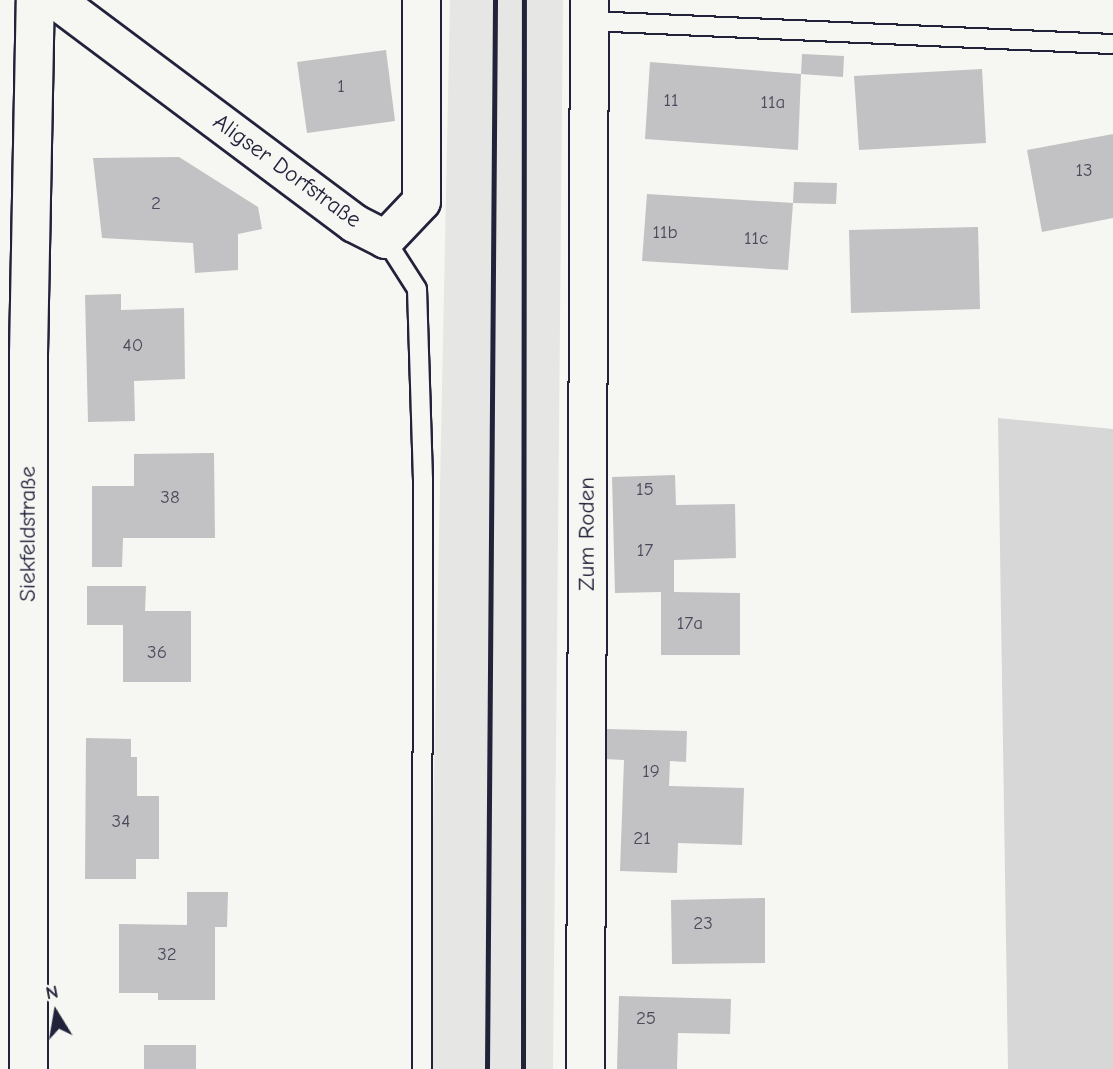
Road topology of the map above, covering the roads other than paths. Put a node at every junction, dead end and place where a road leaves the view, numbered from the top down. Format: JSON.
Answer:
{"nodes":[{"id":1,"x":35,"y":0,"type":"edge"},
{"id":2,"x":56,"y":0,"type":"edge"},
{"id":3,"x":421,"y":0,"type":"edge"},
{"id":4,"x":589,"y":10,"type":"edge"},
{"id":5,"x":1112,"y":44,"type":"edge"},
{"id":6,"x":385,"y":239,"type":"junction"},
{"id":7,"x":14,"y":355,"type":"edge"},
{"id":8,"x":14,"y":996,"type":"edge"},
{"id":9,"x":28,"y":1069,"type":"edge"},
{"id":10,"x":422,"y":1069,"type":"edge"},
{"id":11,"x":585,"y":1069,"type":"edge"}],
"edges":[{"from":1,"to":7,"type":"street","name":"Siekfeldstraße"},
{"from":2,"to":6,"type":"street","name":"Aligser Dorfstraße"},
{"from":3,"to":6,"type":"street","name":"Aligser Dorfstraße"},
{"from":4,"to":5,"type":"lane"},
{"from":4,"to":11,"type":"street","name":"Zum Roden"},
{"from":6,"to":10,"type":"lane"},
{"from":7,"to":8,"type":"street","name":"Siekfeldstraße"},
{"from":8,"to":9,"type":"street","name":"Siekfeldstraße"}]}
